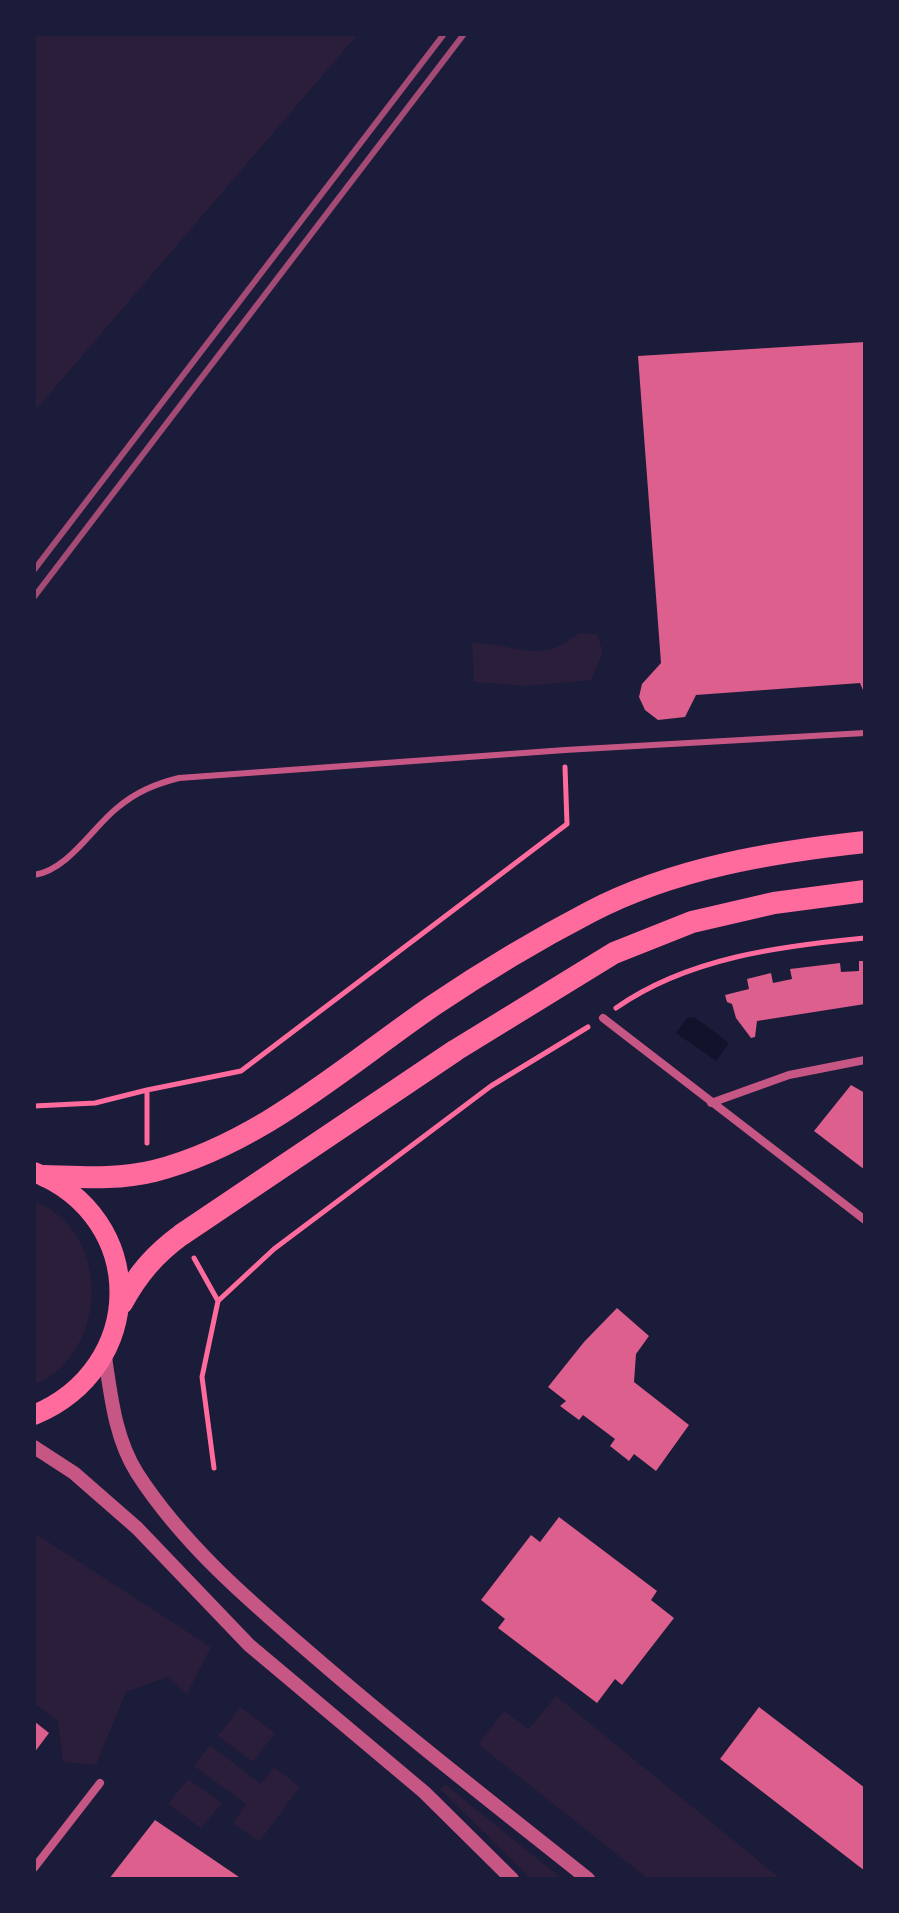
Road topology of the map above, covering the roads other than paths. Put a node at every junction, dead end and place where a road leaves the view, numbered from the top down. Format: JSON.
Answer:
{"nodes":[{"id":1,"x":865,"y":733,"type":"edge"},
{"id":2,"x":865,"y":842,"type":"edge"},
{"id":3,"x":34,"y":875,"type":"edge"},
{"id":4,"x":865,"y":891,"type":"edge"},
{"id":5,"x":603,"y":1018,"type":"road end"},
{"id":6,"x":865,"y":1060,"type":"edge"},
{"id":7,"x":711,"y":1103,"type":"junction"},
{"id":8,"x":40,"y":1174,"type":"edge"},
{"id":9,"x":865,"y":1220,"type":"edge"},
{"id":10,"x":122,"y":1303,"type":"junction"},
{"id":11,"x":105,"y":1357,"type":"junction"},
{"id":12,"x":34,"y":1415,"type":"edge"},
{"id":13,"x":34,"y":1447,"type":"edge"},
{"id":14,"x":100,"y":1783,"type":"dead end"},
{"id":15,"x":34,"y":1868,"type":"edge"},
{"id":16,"x":512,"y":1879,"type":"edge"},
{"id":17,"x":588,"y":1879,"type":"edge"}],
"edges":[{"from":1,"to":3,"type":"lane"},
{"from":2,"to":8,"type":"highway"},
{"from":4,"to":10,"type":"highway"},
{"from":5,"to":7,"type":"street"},
{"from":6,"to":7,"type":"street"},
{"from":7,"to":9,"type":"street"},
{"from":8,"to":10,"type":"main road"},
{"from":10,"to":11,"type":"main road"},
{"from":11,"to":12,"type":"main road"},
{"from":11,"to":17,"type":"street"},
{"from":13,"to":16,"type":"street"},
{"from":14,"to":15,"type":"street"}]}
